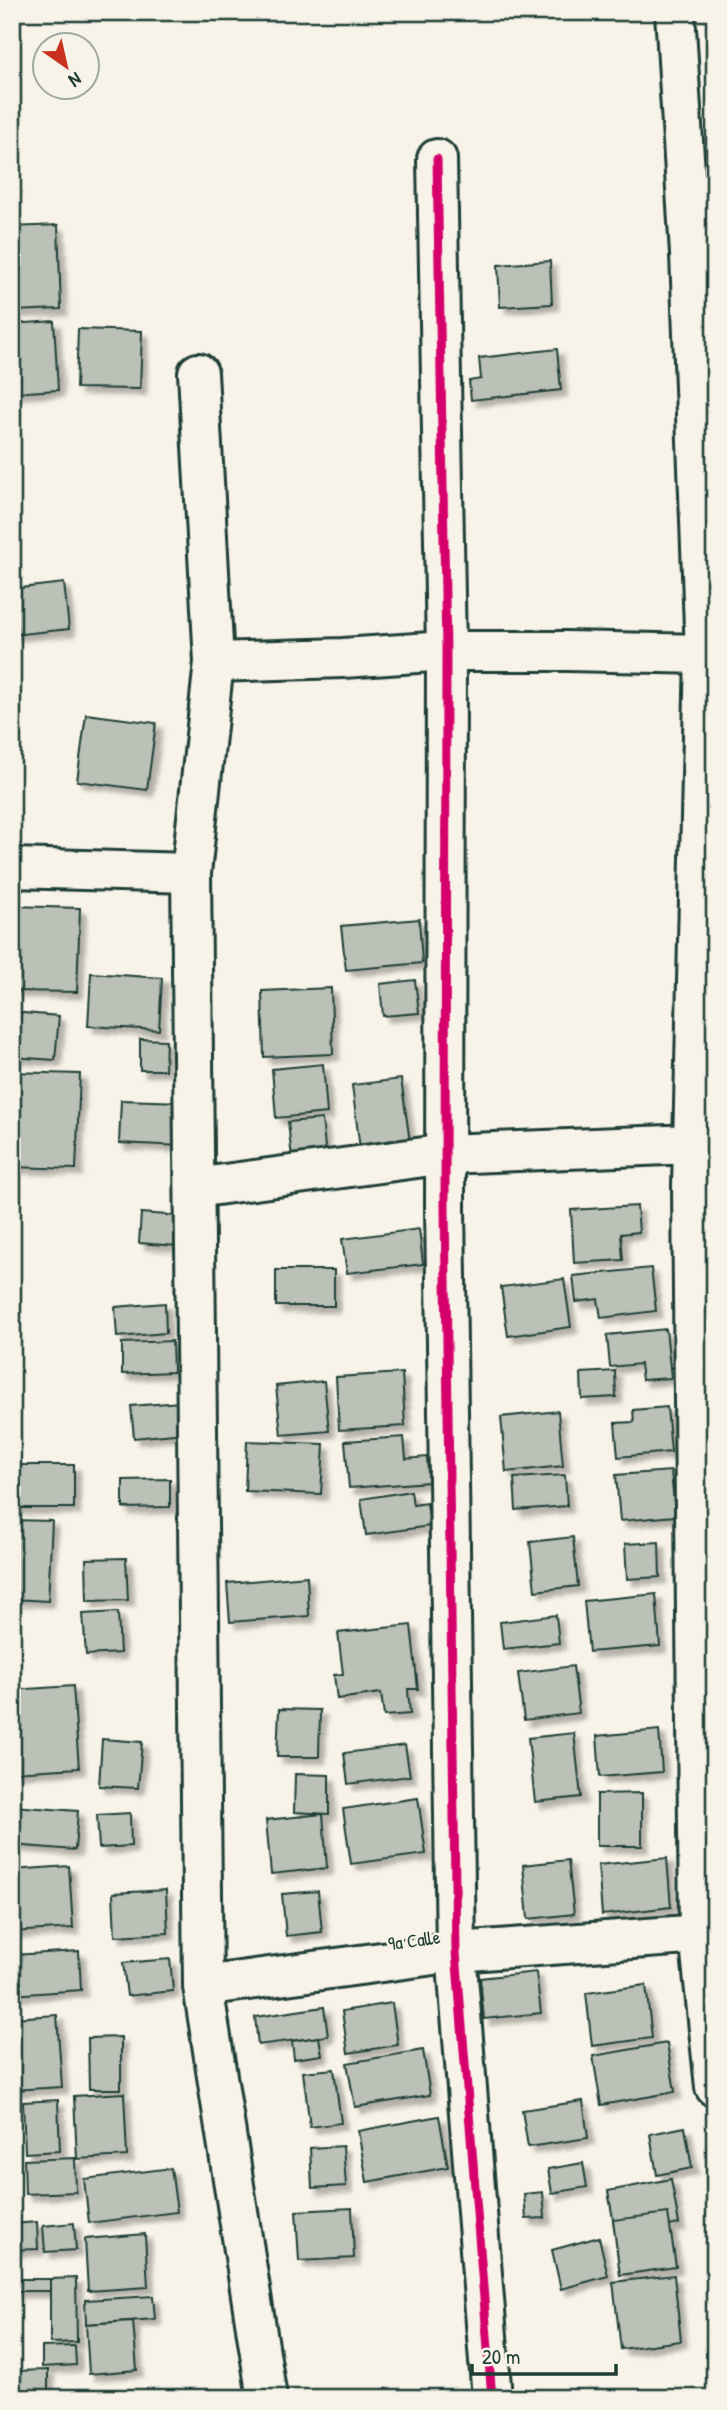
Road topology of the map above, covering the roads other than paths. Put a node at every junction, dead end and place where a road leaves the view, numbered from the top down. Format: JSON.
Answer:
{"nodes":[{"id":1,"x":676,"y":12,"type":"edge"},
{"id":2,"x":437,"y":159,"type":"dead end"},
{"id":3,"x":702,"y":254,"type":"edge"},
{"id":4,"x":198,"y":373,"type":"dead end"},
{"id":5,"x":446,"y":651,"type":"junction"},
{"id":6,"x":710,"y":654,"type":"edge"},
{"id":7,"x":214,"y":662,"type":"junction"},
{"id":8,"x":12,"y":868,"type":"edge"},
{"id":9,"x":191,"y":873,"type":"junction"},
{"id":10,"x":704,"y":1102,"type":"edge"},
{"id":11,"x":693,"y":1144,"type":"junction"},
{"id":12,"x":446,"y":1154,"type":"junction"},
{"id":13,"x":194,"y":1188,"type":"junction"},
{"id":14,"x":707,"y":1934,"type":"edge"},
{"id":15,"x":456,"y":1952,"type":"junction"},
{"id":16,"x":203,"y":1986,"type":"junction"},
{"id":17,"x":715,"y":2087,"type":"edge"},
{"id":18,"x":267,"y":2398,"type":"edge"},
{"id":19,"x":492,"y":2398,"type":"edge"}],
"edges":[{"from":1,"to":3,"type":"street"},
{"from":2,"to":5,"type":"street"},
{"from":3,"to":6,"type":"street"},
{"from":4,"to":7,"type":"street"},
{"from":5,"to":6,"type":"street"},
{"from":5,"to":7,"type":"street"},
{"from":5,"to":12,"type":"street"},
{"from":6,"to":10,"type":"street"},
{"from":7,"to":9,"type":"street"},
{"from":8,"to":9,"type":"street"},
{"from":9,"to":13,"type":"street"},
{"from":10,"to":11,"type":"street"},
{"from":11,"to":12,"type":"street"},
{"from":11,"to":14,"type":"street"},
{"from":12,"to":13,"type":"street"},
{"from":12,"to":15,"type":"street"},
{"from":13,"to":16,"type":"street"},
{"from":14,"to":15,"type":"street","name":"9a Calle"},
{"from":14,"to":17,"type":"street"},
{"from":15,"to":16,"type":"street","name":"9a Calle"},
{"from":15,"to":19,"type":"street"},
{"from":16,"to":18,"type":"street"}]}
